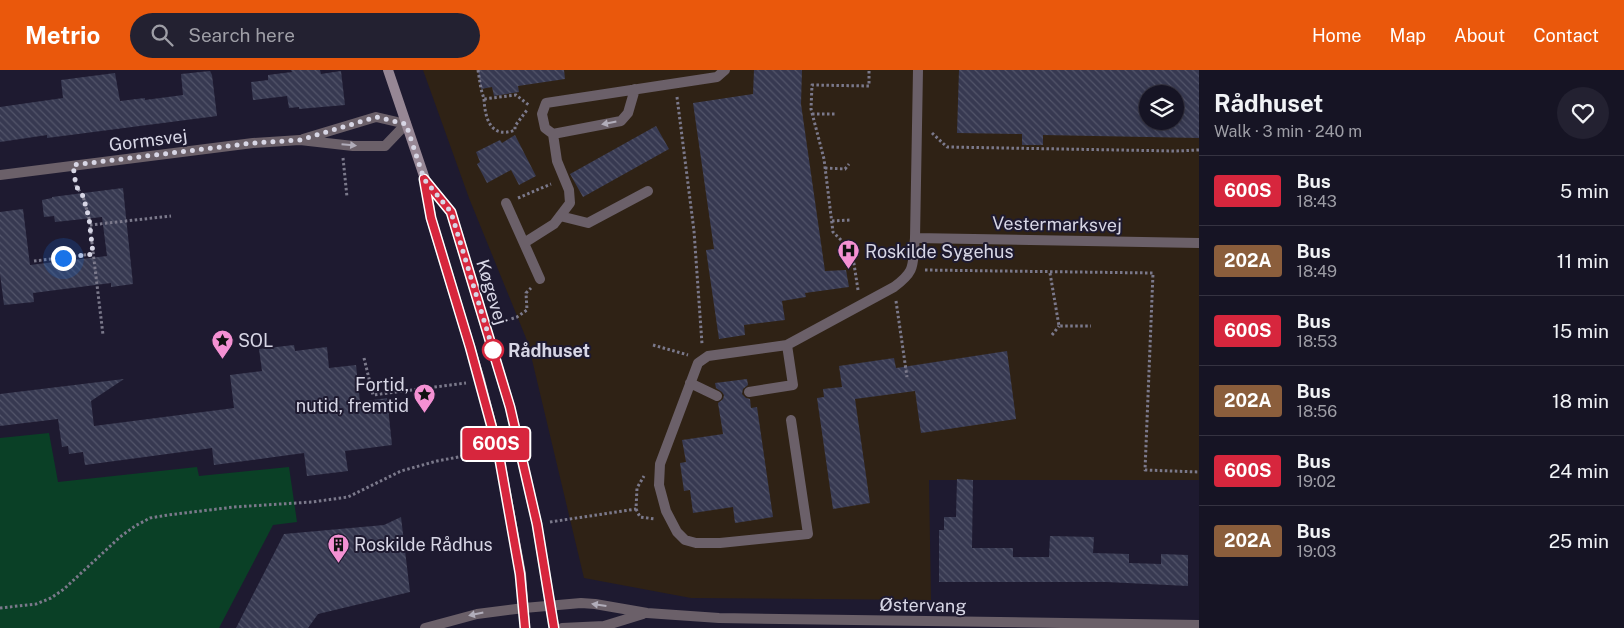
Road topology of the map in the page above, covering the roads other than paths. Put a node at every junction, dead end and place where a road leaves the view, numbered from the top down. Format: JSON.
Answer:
{"nodes":[{"id":1,"x":388,"y":70,"type":"edge"},
{"id":2,"x":724,"y":70,"type":"edge"},
{"id":3,"x":918,"y":70,"type":"edge"},
{"id":4,"x":636,"y":89,"type":"junction"},
{"id":5,"x":406,"y":124,"type":"junction"},
{"id":6,"x":553,"y":134,"type":"junction"},
{"id":7,"x":300,"y":140,"type":"junction"},
{"id":8,"x":0,"y":175,"type":"edge"},
{"id":9,"x":424,"y":179,"type":"junction"},
{"id":10,"x":648,"y":191,"type":"dead end"},
{"id":11,"x":506,"y":204,"type":"road end"},
{"id":12,"x":560,"y":216,"type":"junction"},
{"id":13,"x":914,"y":238,"type":"junction"},
{"id":14,"x":524,"y":243,"type":"junction"},
{"id":15,"x":1199,"y":243,"type":"edge"},
{"id":16,"x":540,"y":279,"type":"road end"},
{"id":17,"x":788,"y":345,"type":"junction"},
{"id":18,"x":690,"y":383,"type":"junction"},
{"id":19,"x":749,"y":392,"type":"dead end"},
{"id":20,"x":717,"y":396,"type":"dead end"},
{"id":21,"x":791,"y":420,"type":"dead end"},
{"id":22,"x":551,"y":606,"type":"junction"},
{"id":23,"x":524,"y":608,"type":"junction"},
{"id":24,"x":647,"y":613,"type":"junction"},
{"id":25,"x":918,"y":624,"type":"edge"},
{"id":26,"x":1199,"y":625,"type":"edge"},
{"id":27,"x":425,"y":628,"type":"edge"},
{"id":28,"x":525,"y":628,"type":"edge"},
{"id":29,"x":554,"y":628,"type":"edge"},
{"id":30,"x":562,"y":628,"type":"edge"}],
"edges":[{"from":1,"to":5,"type":"street","name":"Køgevej"},
{"from":2,"to":4,"type":"street"},
{"from":3,"to":13,"type":"street"},
{"from":4,"to":6,"type":"street","one_way":true},
{"from":4,"to":6,"type":"street"},
{"from":5,"to":7,"type":"street","name":"Gormsvej"},
{"from":7,"to":5,"type":"street","name":"Gormsvej","one_way":true},
{"from":5,"to":9,"type":"street","name":"Køgevej"},
{"from":6,"to":12,"type":"street"},
{"from":7,"to":8,"type":"street","name":"Gormsvej"},
{"from":9,"to":22,"type":"street","name":"Køgevej"},
{"from":9,"to":23,"type":"street","name":"Køgevej"},
{"from":10,"to":12,"type":"street"},
{"from":11,"to":14,"type":"street"},
{"from":12,"to":14,"type":"street"},
{"from":13,"to":15,"type":"street","name":"Vestermarksvej"},
{"from":13,"to":17,"type":"street"},
{"from":14,"to":16,"type":"street"},
{"from":17,"to":18,"type":"street"},
{"from":17,"to":19,"type":"street"},
{"from":18,"to":20,"type":"street"},
{"from":18,"to":21,"type":"street"},
{"from":22,"to":23,"type":"street","name":"Østervang"},
{"from":24,"to":22,"type":"street","name":"Østervang","one_way":true},
{"from":22,"to":29,"type":"street","name":"Køgevej"},
{"from":23,"to":27,"type":"street","name":"Østervang","one_way":true},
{"from":23,"to":28,"type":"street","name":"Køgevej"},
{"from":24,"to":25,"type":"street","name":"Østervang"},
{"from":24,"to":30,"type":"street","name":"Østervang"},
{"from":25,"to":26,"type":"street","name":"Østervang"}]}
